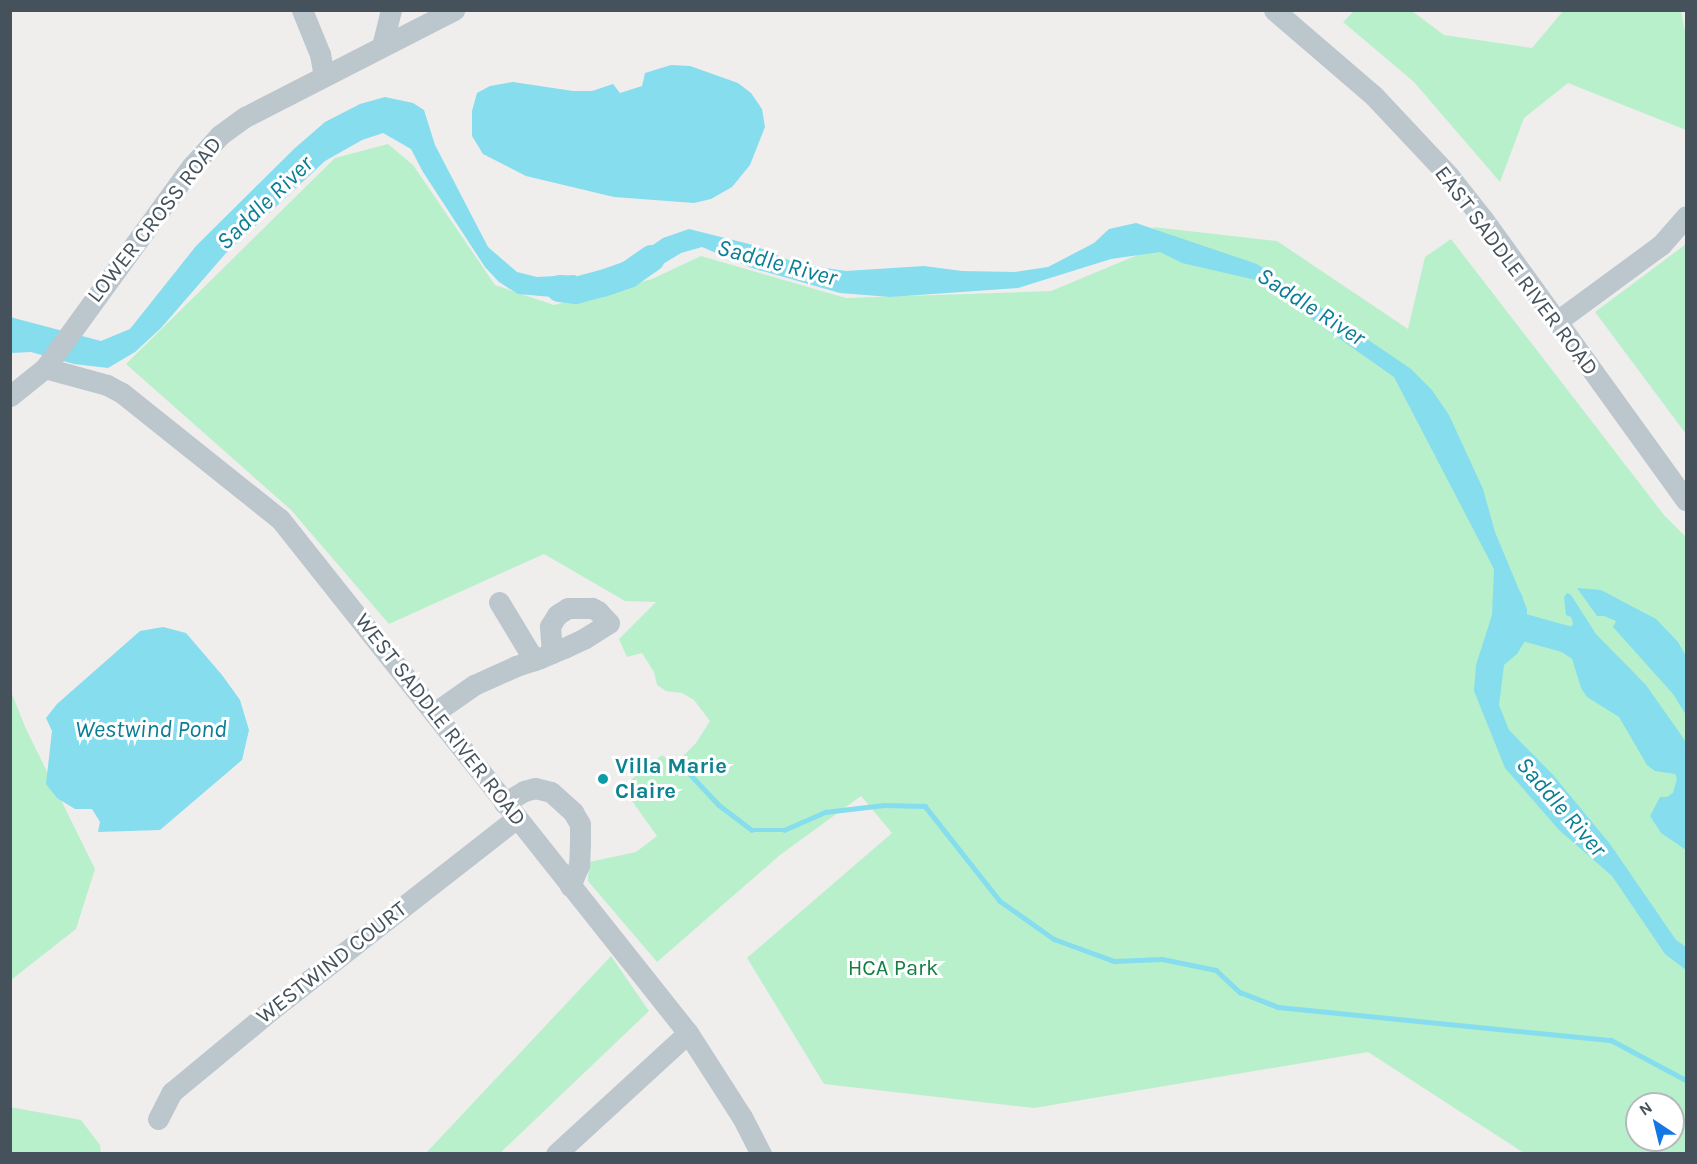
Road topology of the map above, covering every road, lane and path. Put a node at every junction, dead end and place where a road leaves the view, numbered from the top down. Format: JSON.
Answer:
{"nodes":[{"id":1,"x":302,"y":10,"type":"edge"},
{"id":2,"x":392,"y":10,"type":"edge"},
{"id":3,"x":454,"y":10,"type":"edge"},
{"id":4,"x":1274,"y":10,"type":"edge"},
{"id":5,"x":423,"y":26,"type":"junction"},
{"id":6,"x":382,"y":46,"type":"junction"},
{"id":7,"x":324,"y":76,"type":"junction"},
{"id":8,"x":1686,"y":216,"type":"edge"},
{"id":9,"x":1556,"y":322,"type":"junction"},
{"id":10,"x":47,"y":364,"type":"junction"},
{"id":11,"x":10,"y":396,"type":"edge"},
{"id":12,"x":1686,"y":500,"type":"edge"},
{"id":13,"x":500,"y":602,"type":"dead end"},
{"id":14,"x":434,"y":712,"type":"junction"},
{"id":15,"x":511,"y":811,"type":"junction"},
{"id":16,"x":570,"y":886,"type":"junction"},
{"id":17,"x":688,"y":1033,"type":"junction"},
{"id":18,"x":158,"y":1119,"type":"dead end"},
{"id":19,"x":556,"y":1154,"type":"edge"},
{"id":20,"x":761,"y":1154,"type":"edge"}],
"edges":[{"from":1,"to":7,"type":"street"},
{"from":2,"to":5,"type":"street"},
{"from":2,"to":6,"type":"street"},
{"from":3,"to":5,"type":"street","name":"LOWER CROSS ROAD"},
{"from":4,"to":9,"type":"street","name":"EAST SADDLE RIVER ROAD"},
{"from":5,"to":6,"type":"street","name":"LOWER CROSS ROAD"},
{"from":6,"to":7,"type":"street","name":"LOWER CROSS ROAD"},
{"from":7,"to":10,"type":"street","name":"LOWER CROSS ROAD"},
{"from":8,"to":9,"type":"street"},
{"from":9,"to":12,"type":"street","name":"EAST SADDLE RIVER ROAD"},
{"from":10,"to":11,"type":"street","name":"LOWER CROSS ROAD"},
{"from":10,"to":14,"type":"street","name":"WEST SADDLE RIVER ROAD"},
{"from":13,"to":14,"type":"street"},
{"from":14,"to":15,"type":"street","name":"WEST SADDLE RIVER ROAD"},
{"from":15,"to":16,"type":"street","name":"WEST SADDLE RIVER ROAD"},
{"from":15,"to":16,"type":"street","name":"WESTWIND COURT"},
{"from":15,"to":18,"type":"street","name":"WESTWIND COURT"},
{"from":16,"to":17,"type":"street","name":"WEST SADDLE RIVER ROAD"},
{"from":17,"to":19,"type":"street"},
{"from":17,"to":20,"type":"street","name":"WEST SADDLE RIVER ROAD"}]}
